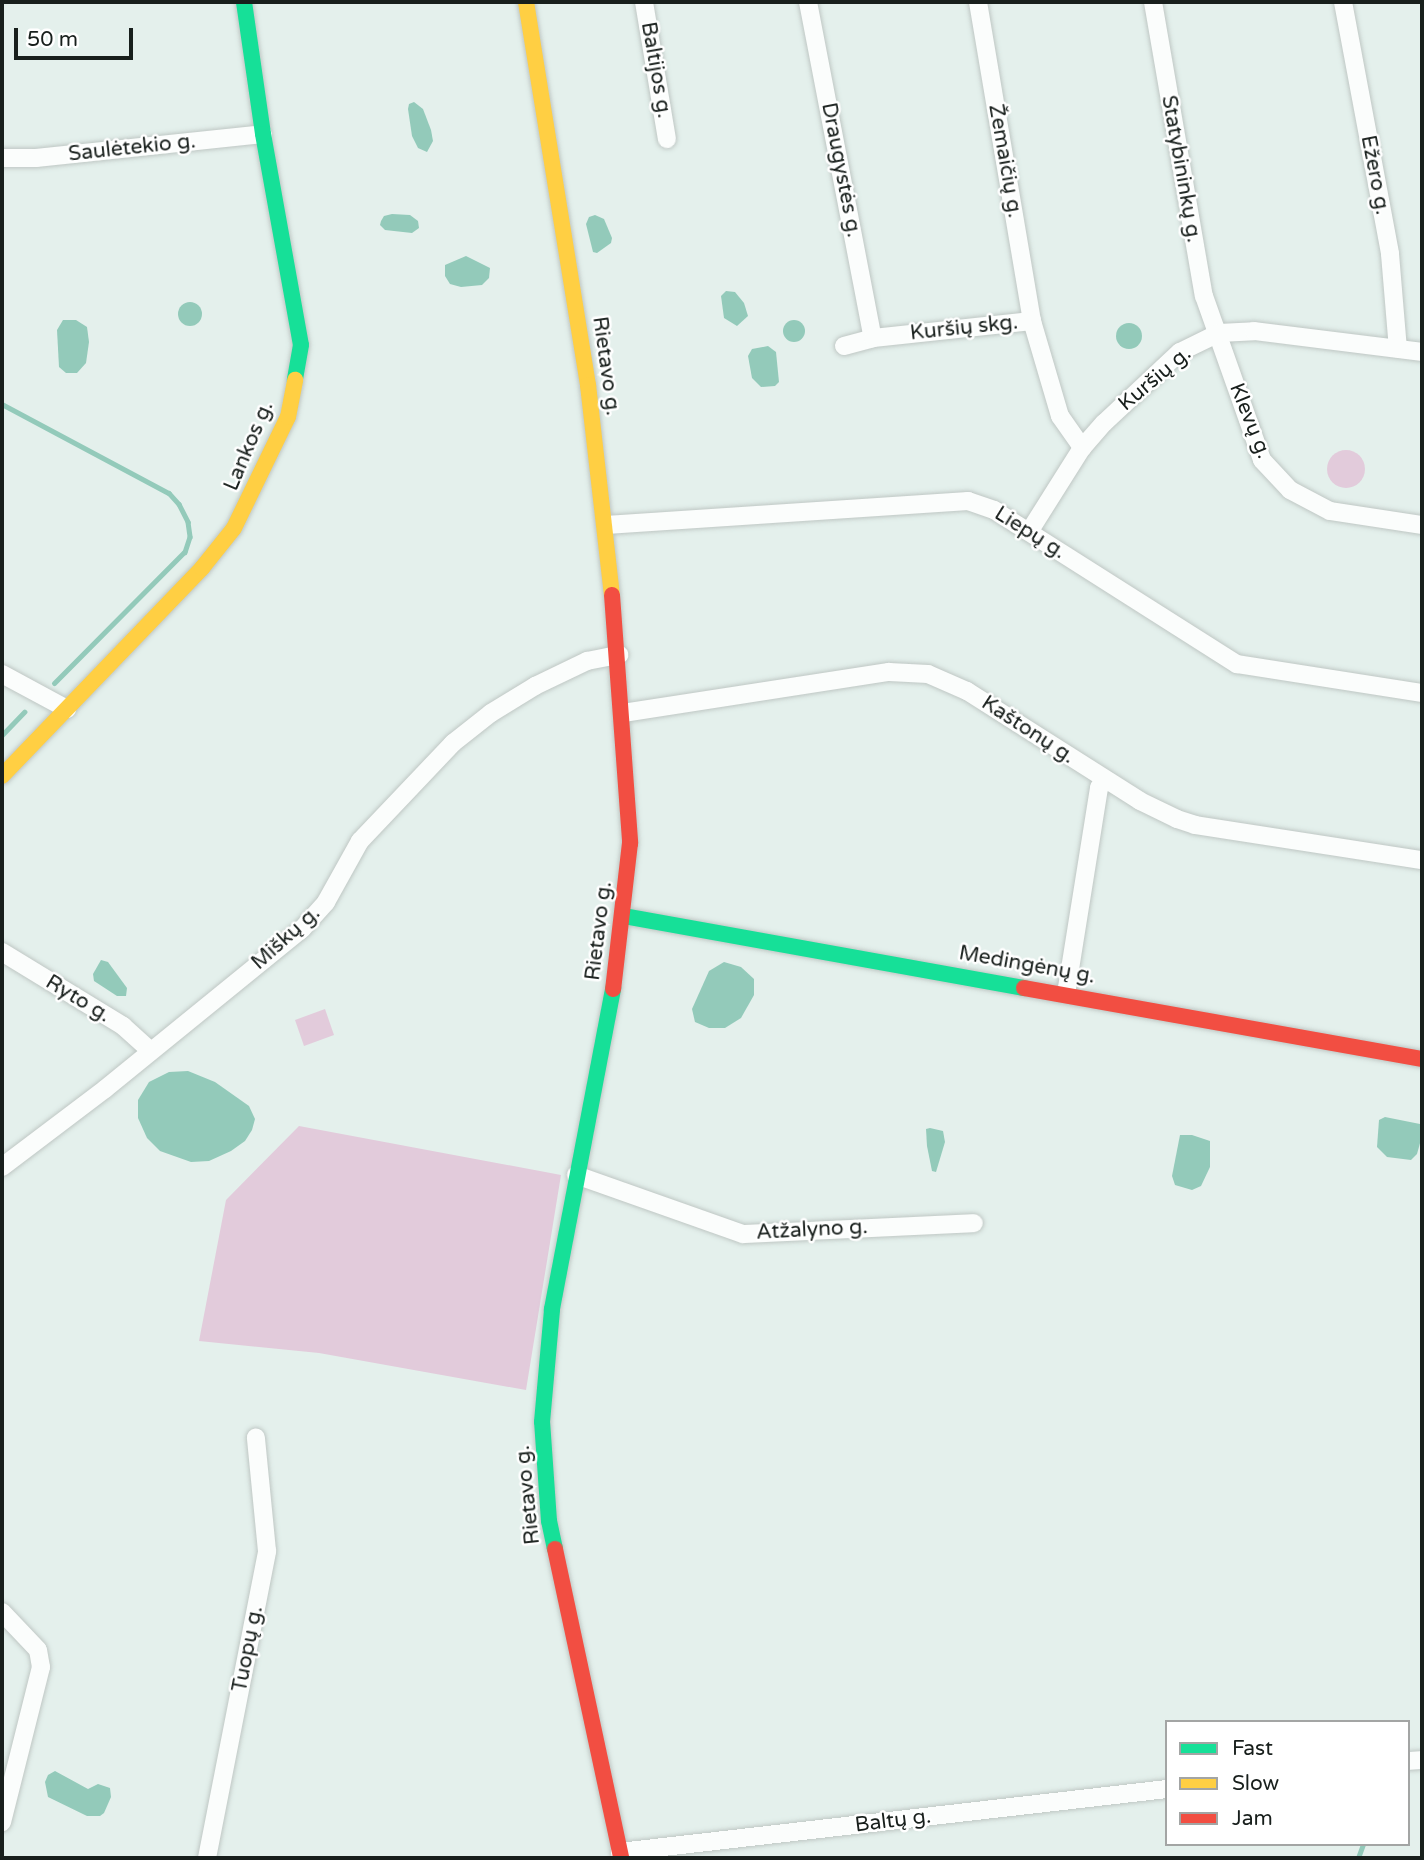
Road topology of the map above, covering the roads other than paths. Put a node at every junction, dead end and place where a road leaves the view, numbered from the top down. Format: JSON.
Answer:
{"nodes":[{"id":1,"x":244,"y":2,"type":"edge"},
{"id":2,"x":526,"y":2,"type":"edge"},
{"id":3,"x":644,"y":2,"type":"edge"},
{"id":4,"x":808,"y":2,"type":"edge"},
{"id":5,"x":978,"y":2,"type":"edge"},
{"id":6,"x":1153,"y":2,"type":"edge"},
{"id":7,"x":1343,"y":2,"type":"edge"},
{"id":8,"x":263,"y":134,"type":"junction"},
{"id":9,"x":667,"y":139,"type":"dead end"},
{"id":10,"x":2,"y":158,"type":"edge"},
{"id":11,"x":1032,"y":321,"type":"junction"},
{"id":12,"x":1219,"y":333,"type":"junction"},
{"id":13,"x":873,"y":338,"type":"junction"},
{"id":14,"x":844,"y":346,"type":"dead end"},
{"id":15,"x":1398,"y":349,"type":"junction"},
{"id":16,"x":1422,"y":352,"type":"edge"},
{"id":17,"x":1082,"y":448,"type":"junction"},
{"id":18,"x":606,"y":525,"type":"junction"},
{"id":19,"x":1422,"y":525,"type":"edge"},
{"id":20,"x":1029,"y":532,"type":"junction"},
{"id":21,"x":619,"y":655,"type":"junction"},
{"id":22,"x":2,"y":674,"type":"edge"},
{"id":23,"x":1422,"y":693,"type":"edge"},
{"id":24,"x":67,"y":709,"type":"junction"},
{"id":25,"x":623,"y":713,"type":"junction"},
{"id":26,"x":2,"y":776,"type":"edge"},
{"id":27,"x":1104,"y":779,"type":"junction"},
{"id":28,"x":1422,"y":860,"type":"edge"},
{"id":29,"x":624,"y":916,"type":"junction"},
{"id":30,"x":2,"y":953,"type":"edge"},
{"id":31,"x":1066,"y":994,"type":"junction"},
{"id":32,"x":150,"y":1050,"type":"junction"},
{"id":33,"x":1422,"y":1059,"type":"edge"},
{"id":34,"x":2,"y":1167,"type":"edge"},
{"id":35,"x":576,"y":1175,"type":"junction"},
{"id":36,"x":974,"y":1223,"type":"dead end"},
{"id":37,"x":256,"y":1438,"type":"dead end"},
{"id":38,"x":2,"y":1612,"type":"edge"},
{"id":39,"x":1165,"y":1789,"type":"edge"},
{"id":40,"x":2,"y":1822,"type":"edge"},
{"id":41,"x":620,"y":1855,"type":"edge"},
{"id":42,"x":207,"y":1858,"type":"edge"}],
"edges":[{"from":1,"to":8,"type":"main road","name":"Lankos g."},
{"from":2,"to":18,"type":"main road","name":"Rietavo g."},
{"from":3,"to":9,"type":"street","name":"Baltijos g."},
{"from":4,"to":13,"type":"street","name":"Draugystės g."},
{"from":5,"to":11,"type":"street","name":"Žemaičių g."},
{"from":6,"to":12,"type":"street","name":"Statybininkų g."},
{"from":7,"to":15,"type":"street","name":"Ežero g."},
{"from":8,"to":10,"type":"street","name":"Saulėtekio g."},
{"from":8,"to":24,"type":"main road","name":"Lankos g."},
{"from":11,"to":13,"type":"street","name":"Kuršių skg."},
{"from":11,"to":17,"type":"street","name":"Kuršių skg."},
{"from":12,"to":15,"type":"street","name":"Kuršių g."},
{"from":12,"to":17,"type":"street","name":"Kuršių g."},
{"from":12,"to":19,"type":"street","name":"Klevų g."},
{"from":13,"to":14,"type":"street","name":"Kuršių skg."},
{"from":15,"to":16,"type":"street","name":"Kuršių g."},
{"from":17,"to":20,"type":"street","name":"Kuršių g."},
{"from":18,"to":20,"type":"street","name":"Liepų g."},
{"from":18,"to":21,"type":"main road","name":"Rietavo g."},
{"from":20,"to":23,"type":"street","name":"Liepų g."},
{"from":21,"to":25,"type":"main road","name":"Rietavo g."},
{"from":21,"to":32,"type":"street","name":"Miškų g."},
{"from":22,"to":24,"type":"street"},
{"from":24,"to":26,"type":"main road","name":"Lankos g."},
{"from":25,"to":27,"type":"street","name":"Kaštonų g."},
{"from":25,"to":29,"type":"main road","name":"Rietavo g."},
{"from":27,"to":28,"type":"street","name":"Kaštonų g."},
{"from":27,"to":31,"type":"street"},
{"from":29,"to":31,"type":"main road","name":"Medingėnų g."},
{"from":29,"to":35,"type":"main road","name":"Rietavo g."},
{"from":30,"to":32,"type":"street","name":"Ryto g."},
{"from":31,"to":33,"type":"main road","name":"Medingėnų g."},
{"from":32,"to":34,"type":"street","name":"Miškų g."},
{"from":35,"to":36,"type":"street","name":"Atžalyno g."},
{"from":35,"to":41,"type":"main road","name":"Rietavo g."},
{"from":37,"to":42,"type":"street","name":"Tuopų g."},
{"from":38,"to":40,"type":"street"},
{"from":39,"to":41,"type":"street","name":"Baltų g."}]}
